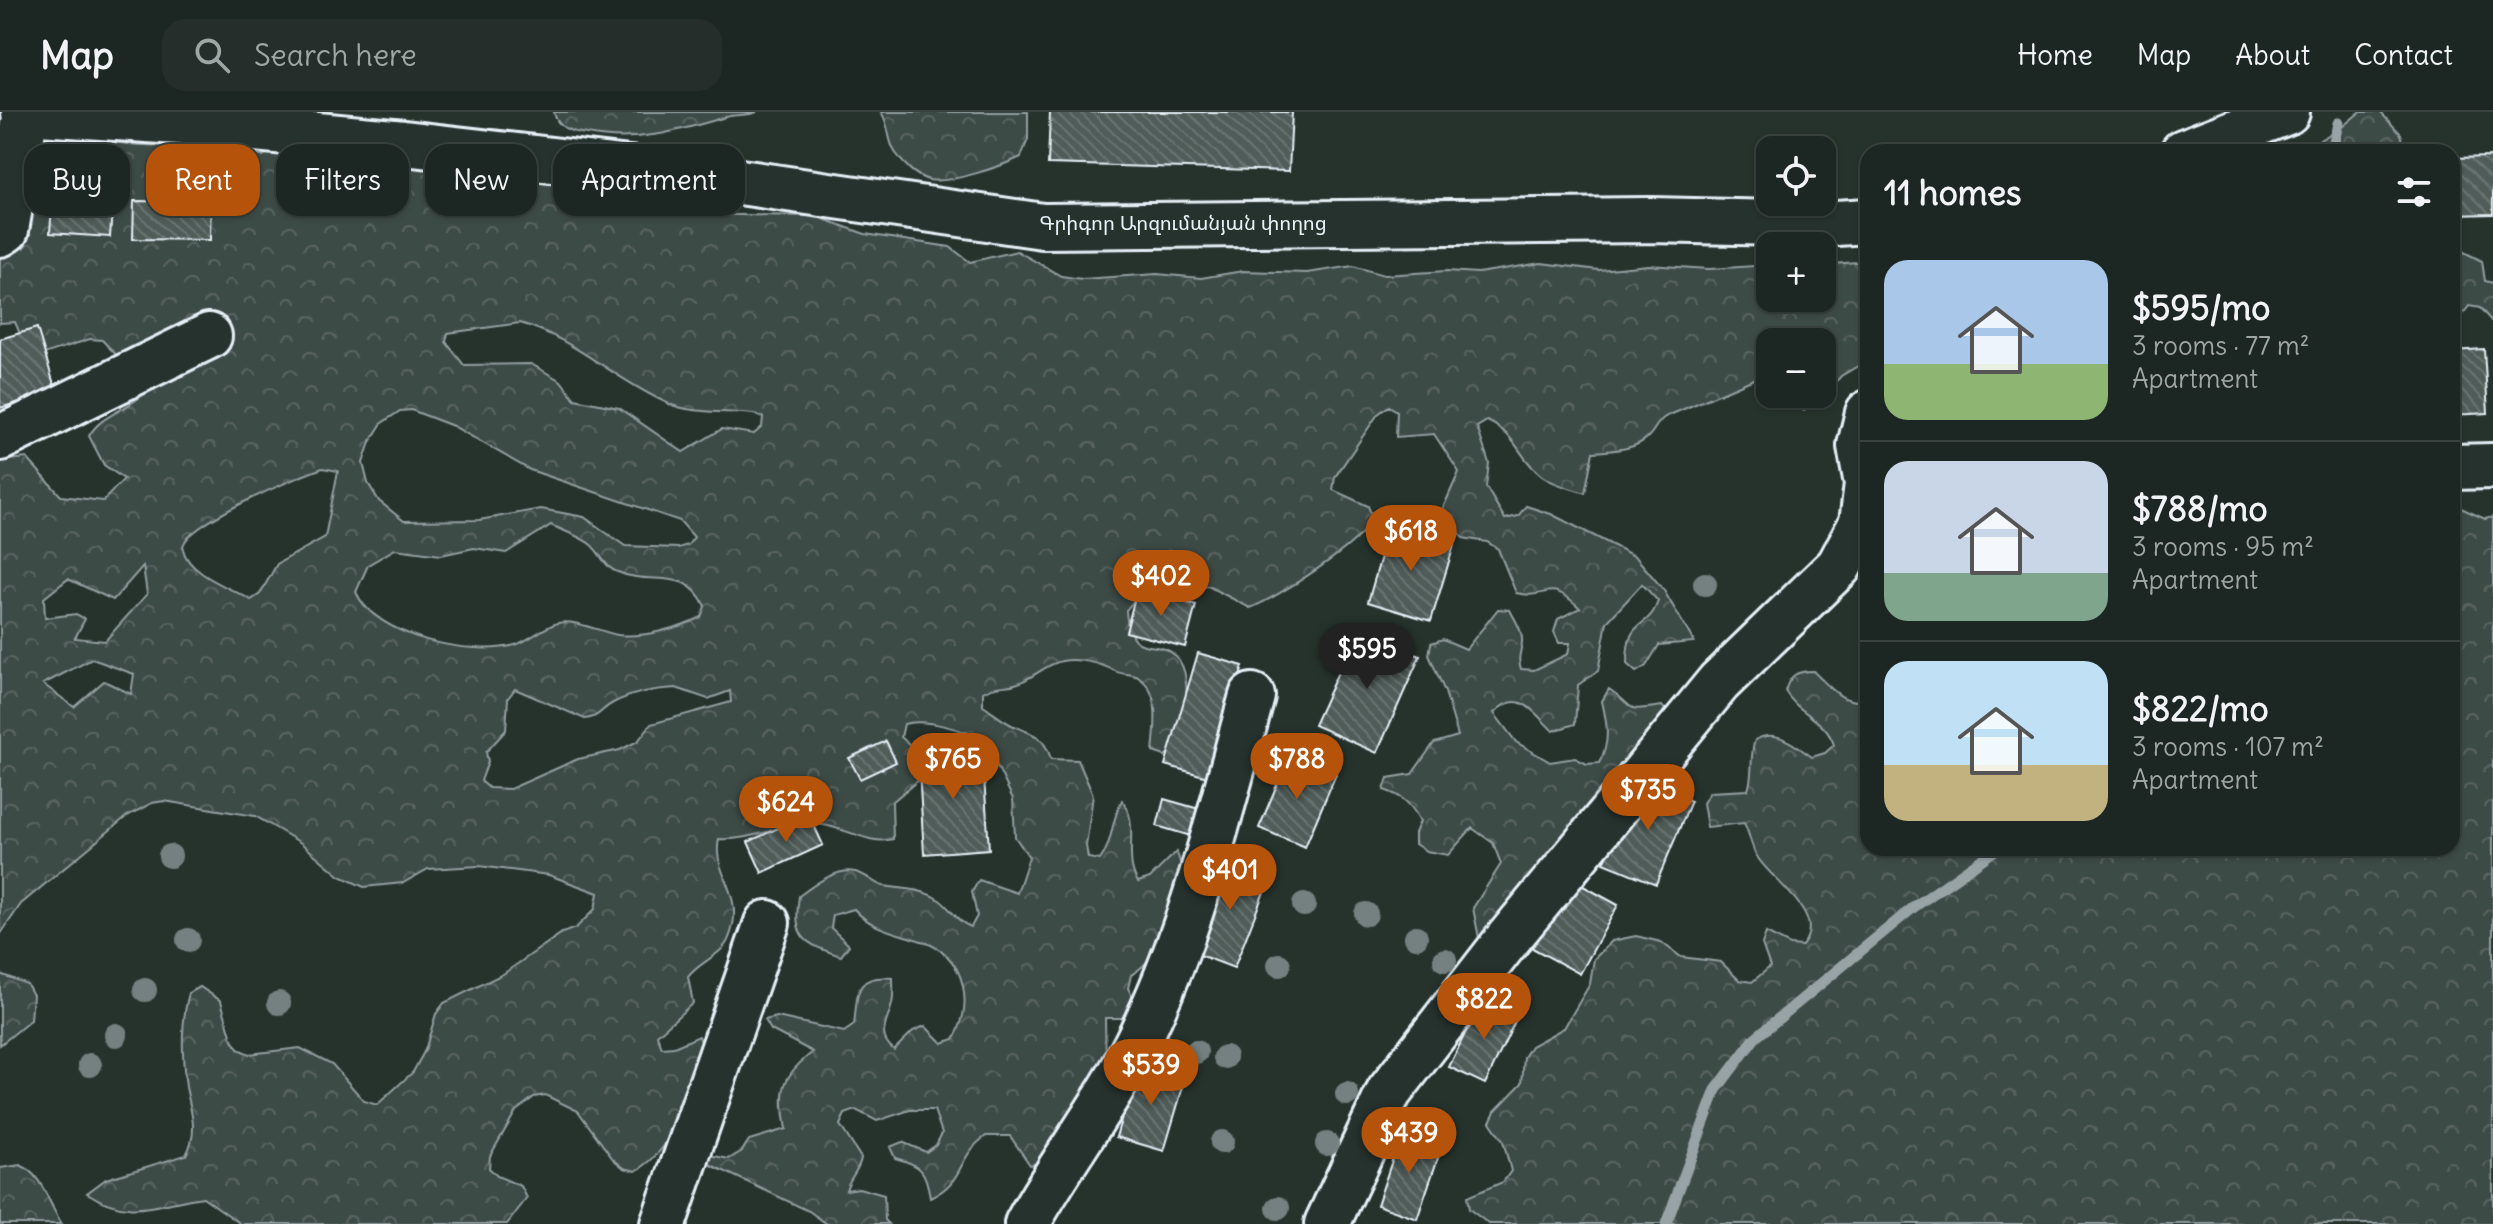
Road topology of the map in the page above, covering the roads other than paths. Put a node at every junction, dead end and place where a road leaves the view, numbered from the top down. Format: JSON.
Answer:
{"nodes":[{"id":1,"x":25,"y":112,"type":"edge"},
{"id":2,"x":2262,"y":130,"type":"edge"},
{"id":3,"x":2212,"y":144,"type":"edge"},
{"id":4,"x":1860,"y":222,"type":"edge"},
{"id":5,"x":0,"y":234,"type":"edge"},
{"id":6,"x":209,"y":336,"type":"dead end"},
{"id":7,"x":0,"y":438,"type":"edge"},
{"id":8,"x":2493,"y":466,"type":"edge"},
{"id":9,"x":2460,"y":467,"type":"edge"},
{"id":10,"x":1860,"y":527,"type":"edge"},
{"id":11,"x":1252,"y":696,"type":"dead end"},
{"id":12,"x":767,"y":923,"type":"dead end"},
{"id":13,"x":663,"y":1224,"type":"edge"},
{"id":14,"x":1027,"y":1224,"type":"edge"},
{"id":15,"x":1327,"y":1224,"type":"edge"}],
"edges":[{"from":1,"to":4,"type":"street","name":"Գրիգոր Արզումանյան փողոց"},
{"from":1,"to":5,"type":"street"},
{"from":2,"to":3,"type":"street"},
{"from":6,"to":7,"type":"street"},
{"from":8,"to":9,"type":"street"},
{"from":10,"to":15,"type":"street"},
{"from":11,"to":14,"type":"street"},
{"from":12,"to":13,"type":"street"}]}
